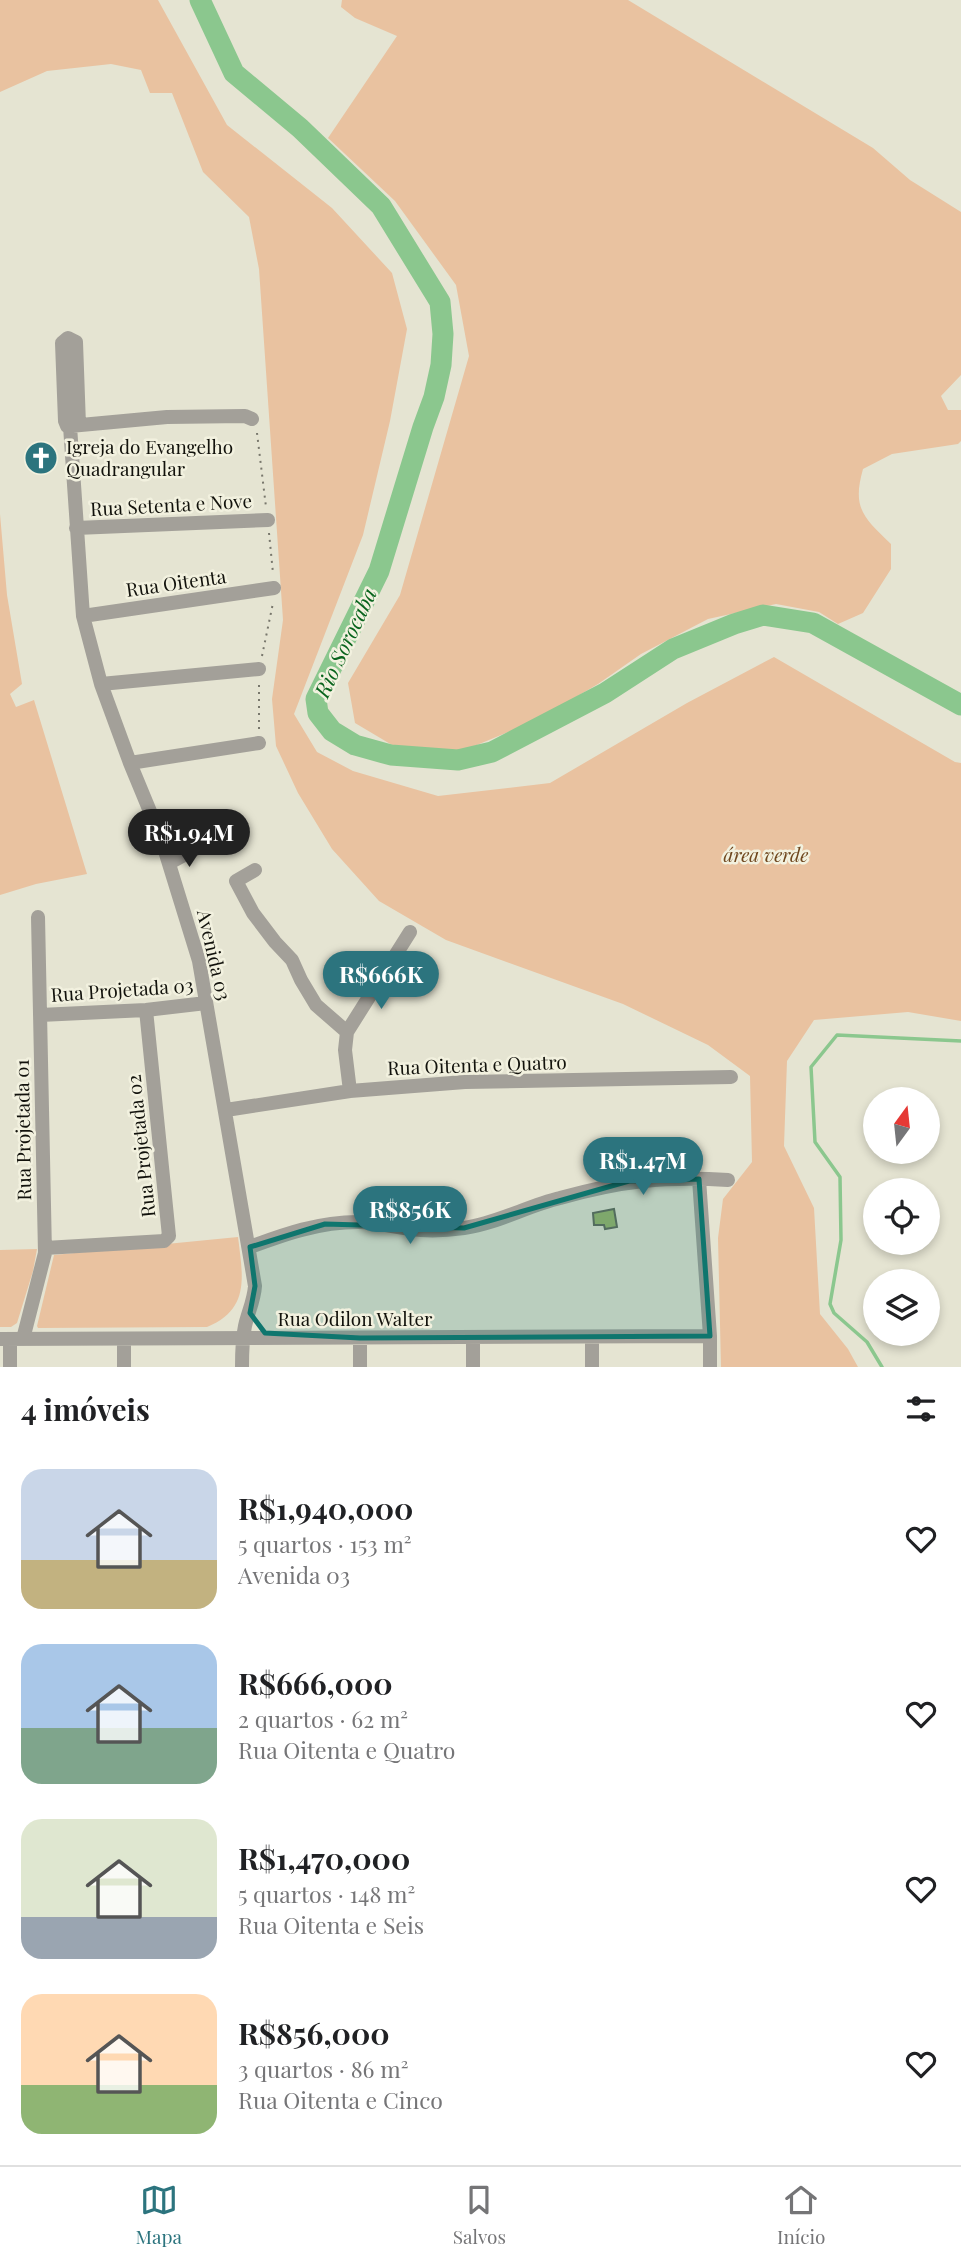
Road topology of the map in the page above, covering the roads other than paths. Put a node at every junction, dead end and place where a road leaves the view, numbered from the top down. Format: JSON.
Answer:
{"nodes":[{"id":1,"x":252,"y":419,"type":"dead end"},
{"id":2,"x":74,"y":426,"type":"junction"},
{"id":3,"x":268,"y":520,"type":"dead end"},
{"id":4,"x":76,"y":528,"type":"junction"},
{"id":5,"x":274,"y":588,"type":"dead end"},
{"id":6,"x":83,"y":616,"type":"junction"},
{"id":7,"x":259,"y":669,"type":"dead end"},
{"id":8,"x":101,"y":684,"type":"junction"},
{"id":9,"x":259,"y":743,"type":"dead end"},
{"id":10,"x":130,"y":763,"type":"junction"},
{"id":11,"x":232,"y":829,"type":"dead end"},
{"id":12,"x":169,"y":863,"type":"junction"},
{"id":13,"x":255,"y":870,"type":"dead end"},
{"id":14,"x":38,"y":917,"type":"dead end"},
{"id":15,"x":410,"y":932,"type":"dead end"},
{"id":16,"x":206,"y":1003,"type":"junction"},
{"id":17,"x":146,"y":1010,"type":"junction"},
{"id":18,"x":40,"y":1016,"type":"junction"},
{"id":19,"x":347,"y":1032,"type":"junction"},
{"id":20,"x":731,"y":1077,"type":"dead end"},
{"id":21,"x":350,"y":1091,"type":"junction"},
{"id":22,"x":226,"y":1110,"type":"junction"},
{"id":23,"x":699,"y":1179,"type":"junction"},
{"id":24,"x":728,"y":1180,"type":"dead end"},
{"id":25,"x":250,"y":1247,"type":"junction"},
{"id":26,"x":45,"y":1248,"type":"junction"},
{"id":27,"x":250,"y":1312,"type":"junction"},
{"id":28,"x":710,"y":1336,"type":"junction"},
{"id":29,"x":244,"y":1337,"type":"junction"},
{"id":30,"x":274,"y":1337,"type":"junction"},
{"id":31,"x":360,"y":1338,"type":"junction"},
{"id":32,"x":592,"y":1338,"type":"junction"},
{"id":33,"x":11,"y":1339,"type":"edge"},
{"id":34,"x":124,"y":1339,"type":"junction"},
{"id":35,"x":473,"y":1339,"type":"junction"},
{"id":36,"x":10,"y":1367,"type":"edge"},
{"id":37,"x":124,"y":1367,"type":"edge"},
{"id":38,"x":242,"y":1367,"type":"edge"},
{"id":39,"x":360,"y":1367,"type":"edge"},
{"id":40,"x":473,"y":1367,"type":"edge"},
{"id":41,"x":592,"y":1367,"type":"edge"},
{"id":42,"x":710,"y":1367,"type":"edge"}],
"edges":[{"from":1,"to":2,"type":"street"},
{"from":2,"to":2,"type":"street"},
{"from":2,"to":4,"type":"street","name":"Avenida 03"},
{"from":3,"to":4,"type":"street","name":"Rua Setenta e Nove"},
{"from":4,"to":6,"type":"street","name":"Avenida 03"},
{"from":5,"to":6,"type":"street","name":"Rua Oitenta"},
{"from":6,"to":8,"type":"street","name":"Avenida 03"},
{"from":7,"to":8,"type":"street"},
{"from":8,"to":10,"type":"street","name":"Avenida 03"},
{"from":9,"to":10,"type":"street"},
{"from":10,"to":12,"type":"street","name":"Avenida 03"},
{"from":11,"to":12,"type":"street"},
{"from":12,"to":16,"type":"street","name":"Avenida 03"},
{"from":13,"to":19,"type":"street"},
{"from":14,"to":18,"type":"street","name":"Rua Projetada 01"},
{"from":15,"to":19,"type":"street"},
{"from":16,"to":17,"type":"street","name":"Rua Projetada 03"},
{"from":16,"to":22,"type":"street","name":"Avenida 03"},
{"from":17,"to":18,"type":"street","name":"Rua Projetada 03"},
{"from":17,"to":26,"type":"street","name":"Rua Projetada 02"},
{"from":18,"to":26,"type":"street","name":"Rua Projetada 01"},
{"from":19,"to":21,"type":"street"},
{"from":20,"to":21,"type":"street","name":"Rua Oitenta e Quatro"},
{"from":21,"to":22,"type":"street","name":"Rua Oitenta e Quatro"},
{"from":22,"to":25,"type":"street","name":"Avenida 03"},
{"from":23,"to":24,"type":"street"},
{"from":23,"to":25,"type":"street"},
{"from":23,"to":28,"type":"street"},
{"from":25,"to":27,"type":"street","name":"Avenida 03"},
{"from":26,"to":33,"type":"street","name":"Rua Projetada 01"},
{"from":27,"to":29,"type":"street","name":"Avenida 03"},
{"from":27,"to":30,"type":"street"},
{"from":28,"to":32,"type":"street","name":"Rua Odilon Walter"},
{"from":28,"to":42,"type":"street"},
{"from":29,"to":30,"type":"street","name":"Rua Odilon Walter"},
{"from":29,"to":34,"type":"street","name":"Rua Odilon Walter"},
{"from":29,"to":38,"type":"street","name":"Avenida 03"},
{"from":30,"to":31,"type":"street","name":"Rua Odilon Walter"},
{"from":31,"to":35,"type":"street","name":"Rua Odilon Walter"},
{"from":31,"to":39,"type":"street"},
{"from":32,"to":35,"type":"street","name":"Rua Odilon Walter"},
{"from":32,"to":41,"type":"street"},
{"from":33,"to":34,"type":"street","name":"Rua Odilon Walter"},
{"from":33,"to":36,"type":"street","name":"Rua Projetada 01"},
{"from":34,"to":37,"type":"street"},
{"from":35,"to":40,"type":"street"}]}
